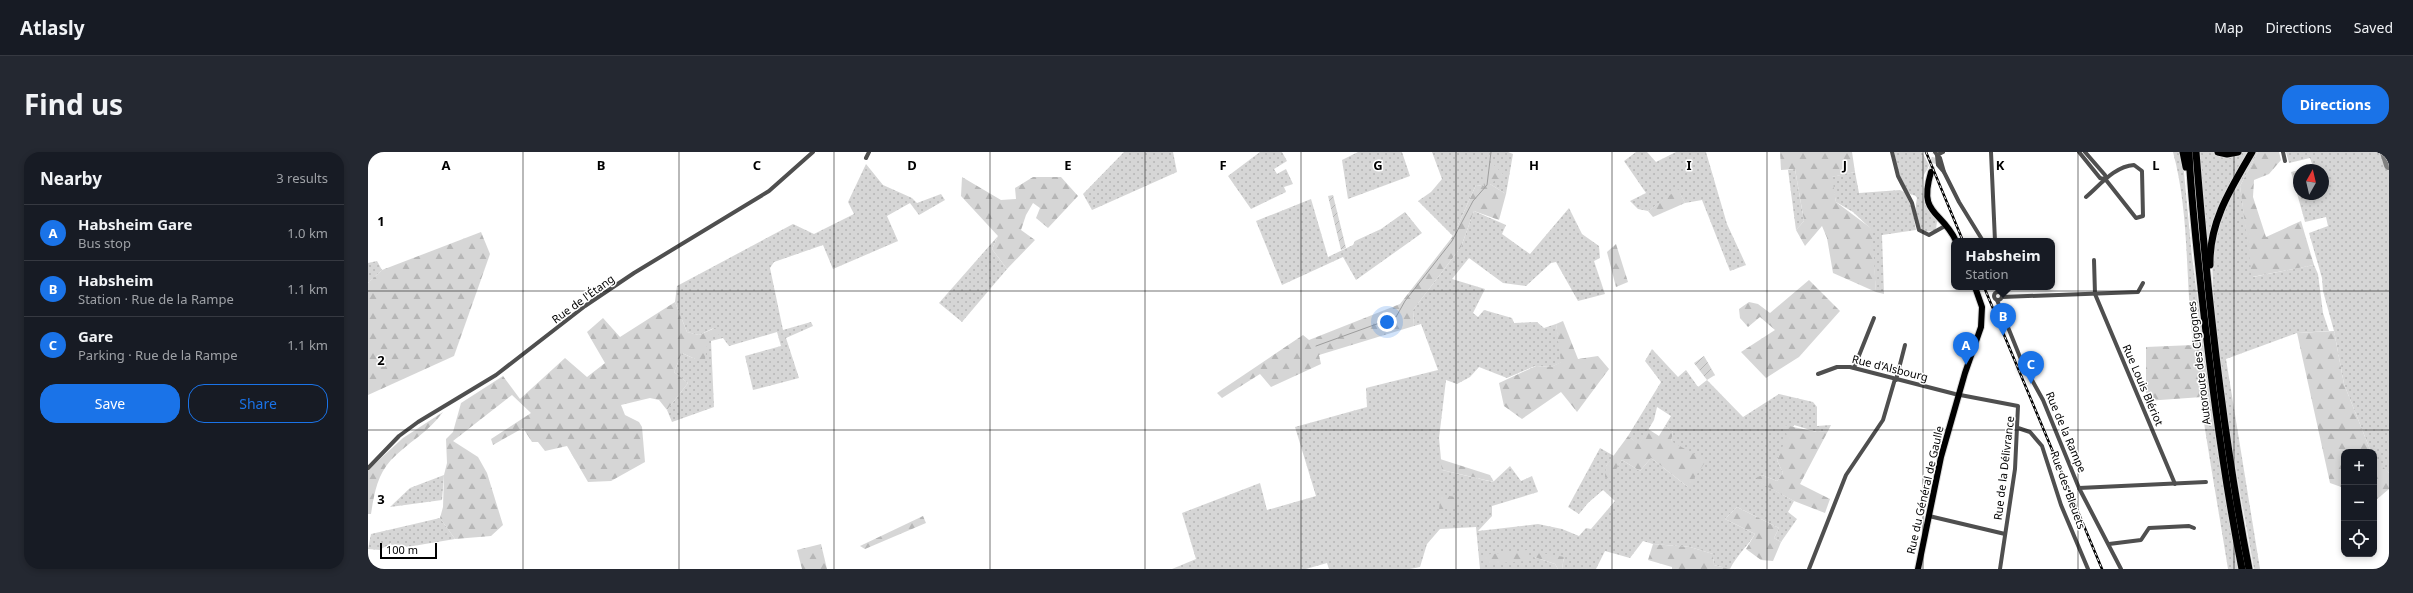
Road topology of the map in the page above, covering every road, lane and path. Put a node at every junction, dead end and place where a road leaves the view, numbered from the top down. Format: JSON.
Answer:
{"nodes":[{"id":1,"x":814,"y":152,"type":"edge"},
{"id":2,"x":869,"y":152,"type":"edge"},
{"id":3,"x":1892,"y":152,"type":"edge"},
{"id":4,"x":1943,"y":152,"type":"edge"},
{"id":5,"x":1991,"y":152,"type":"edge"},
{"id":6,"x":2079,"y":152,"type":"edge"},
{"id":7,"x":2085,"y":152,"type":"edge"},
{"id":8,"x":2183,"y":152,"type":"edge"},
{"id":9,"x":2189,"y":152,"type":"edge"},
{"id":10,"x":2196,"y":152,"type":"edge"},
{"id":11,"x":2218,"y":152,"type":"edge"},
{"id":12,"x":2238,"y":152,"type":"edge"},
{"id":13,"x":2252,"y":152,"type":"edge"},
{"id":14,"x":2283,"y":152,"type":"edge"},
{"id":15,"x":1936,"y":154,"type":"edge"},
{"id":16,"x":866,"y":158,"type":"dead end"},
{"id":17,"x":2286,"y":161,"type":"dead end"},
{"id":18,"x":1931,"y":172,"type":"tunnel mouth"},
{"id":19,"x":2106,"y":180,"type":"junction"},
{"id":20,"x":2190,"y":190,"type":"junction"},
{"id":21,"x":2086,"y":197,"type":"dead end"},
{"id":22,"x":1945,"y":226,"type":"junction"},
{"id":23,"x":1954,"y":238,"type":"edge"},
{"id":24,"x":1981,"y":238,"type":"edge"},
{"id":25,"x":1995,"y":238,"type":"edge"},
{"id":26,"x":2094,"y":260,"type":"dead end"},
{"id":27,"x":2143,"y":284,"type":"dead end"},
{"id":28,"x":1976,"y":290,"type":"edge"},
{"id":29,"x":1999,"y":292,"type":"joint"},
{"id":30,"x":2095,"y":294,"type":"junction"},
{"id":31,"x":2002,"y":297,"type":"junction"},
{"id":32,"x":1997,"y":300,"type":"junction"},
{"id":33,"x":2211,"y":311,"type":"junction"},
{"id":34,"x":1874,"y":318,"type":"dead end"},
{"id":35,"x":1905,"y":345,"type":"dead end"},
{"id":36,"x":1854,"y":368,"type":"junction"},
{"id":37,"x":1818,"y":374,"type":"dead end"},
{"id":38,"x":1896,"y":379,"type":"junction"},
{"id":39,"x":1958,"y":395,"type":"junction"},
{"id":40,"x":2018,"y":428,"type":"junction"},
{"id":41,"x":368,"y":468,"type":"edge"},
{"id":42,"x":2206,"y":482,"type":"dead end"},
{"id":43,"x":2175,"y":484,"type":"junction"},
{"id":44,"x":2079,"y":488,"type":"junction"},
{"id":45,"x":1928,"y":516,"type":"junction"},
{"id":46,"x":2194,"y":528,"type":"dead end"},
{"id":47,"x":2005,"y":534,"type":"junction"},
{"id":48,"x":2110,"y":544,"type":"junction"},
{"id":49,"x":1809,"y":569,"type":"edge"},
{"id":50,"x":1918,"y":569,"type":"edge"},
{"id":51,"x":2000,"y":569,"type":"edge"},
{"id":52,"x":2088,"y":569,"type":"edge"},
{"id":53,"x":2121,"y":569,"type":"edge"},
{"id":54,"x":2242,"y":569,"type":"edge"},
{"id":55,"x":2248,"y":569,"type":"edge"}],
"edges":[{"from":1,"to":41,"type":"street","name":"Rue de l'Étang"},
{"from":2,"to":16,"type":"street"},
{"from":3,"to":22,"type":"street"},
{"from":4,"to":15,"type":"street"},
{"from":5,"to":25,"type":"street"},
{"from":6,"to":19,"type":"street"},
{"from":7,"to":19,"type":"street"},
{"from":8,"to":20,"type":"highway"},
{"from":9,"to":20,"type":"highway","name":"Autoroute des Cigognes"},
{"from":10,"to":33,"type":"highway","name":"Autoroute des Cigognes"},
{"from":11,"to":12,"type":"highway"},
{"from":13,"to":33,"type":"highway"},
{"from":14,"to":17,"type":"street"},
{"from":15,"to":24,"type":"street"},
{"from":18,"to":22,"type":"main road"},
{"from":19,"to":19,"type":"street"},
{"from":19,"to":21,"type":"street"},
{"from":20,"to":54,"type":"highway","name":"Autoroute des Cigognes"},
{"from":22,"to":23,"type":"main road"},
{"from":26,"to":30,"type":"street"},
{"from":27,"to":30,"type":"street"},
{"from":28,"to":39,"type":"main road","name":"Rue du Général de Gaulle"},
{"from":29,"to":31,"type":"street"},
{"from":29,"to":32,"type":"street"},
{"from":30,"to":31,"type":"street"},
{"from":30,"to":43,"type":"street","name":"Rue Louis Blériot"},
{"from":31,"to":32,"type":"street"},
{"from":32,"to":44,"type":"street","name":"Rue de la Rampe"},
{"from":33,"to":55,"type":"highway","name":"Autoroute des Cigognes"},
{"from":34,"to":36,"type":"street"},
{"from":35,"to":38,"type":"street"},
{"from":36,"to":37,"type":"street","name":"Rue d'Alsbourg"},
{"from":36,"to":38,"type":"street","name":"Rue d'Alsbourg"},
{"from":38,"to":39,"type":"street","name":"Rue d'Alsbourg"},
{"from":38,"to":49,"type":"street"},
{"from":39,"to":40,"type":"street","name":"Rue de la Délivrance"},
{"from":39,"to":45,"type":"main road","name":"Rue du Général de Gaulle"},
{"from":40,"to":47,"type":"street","name":"Rue de la Délivrance"},
{"from":40,"to":52,"type":"street","name":"Rue des Bleuets"},
{"from":42,"to":43,"type":"street"},
{"from":43,"to":44,"type":"street"},
{"from":44,"to":48,"type":"street","name":"Rue de la Rampe"},
{"from":45,"to":47,"type":"street"},
{"from":45,"to":50,"type":"main road","name":"Rue du Général de Gaulle"},
{"from":46,"to":48,"type":"street"},
{"from":47,"to":51,"type":"street","name":"Rue de la Délivrance"},
{"from":48,"to":53,"type":"street","name":"Rue de la Rampe"}]}
